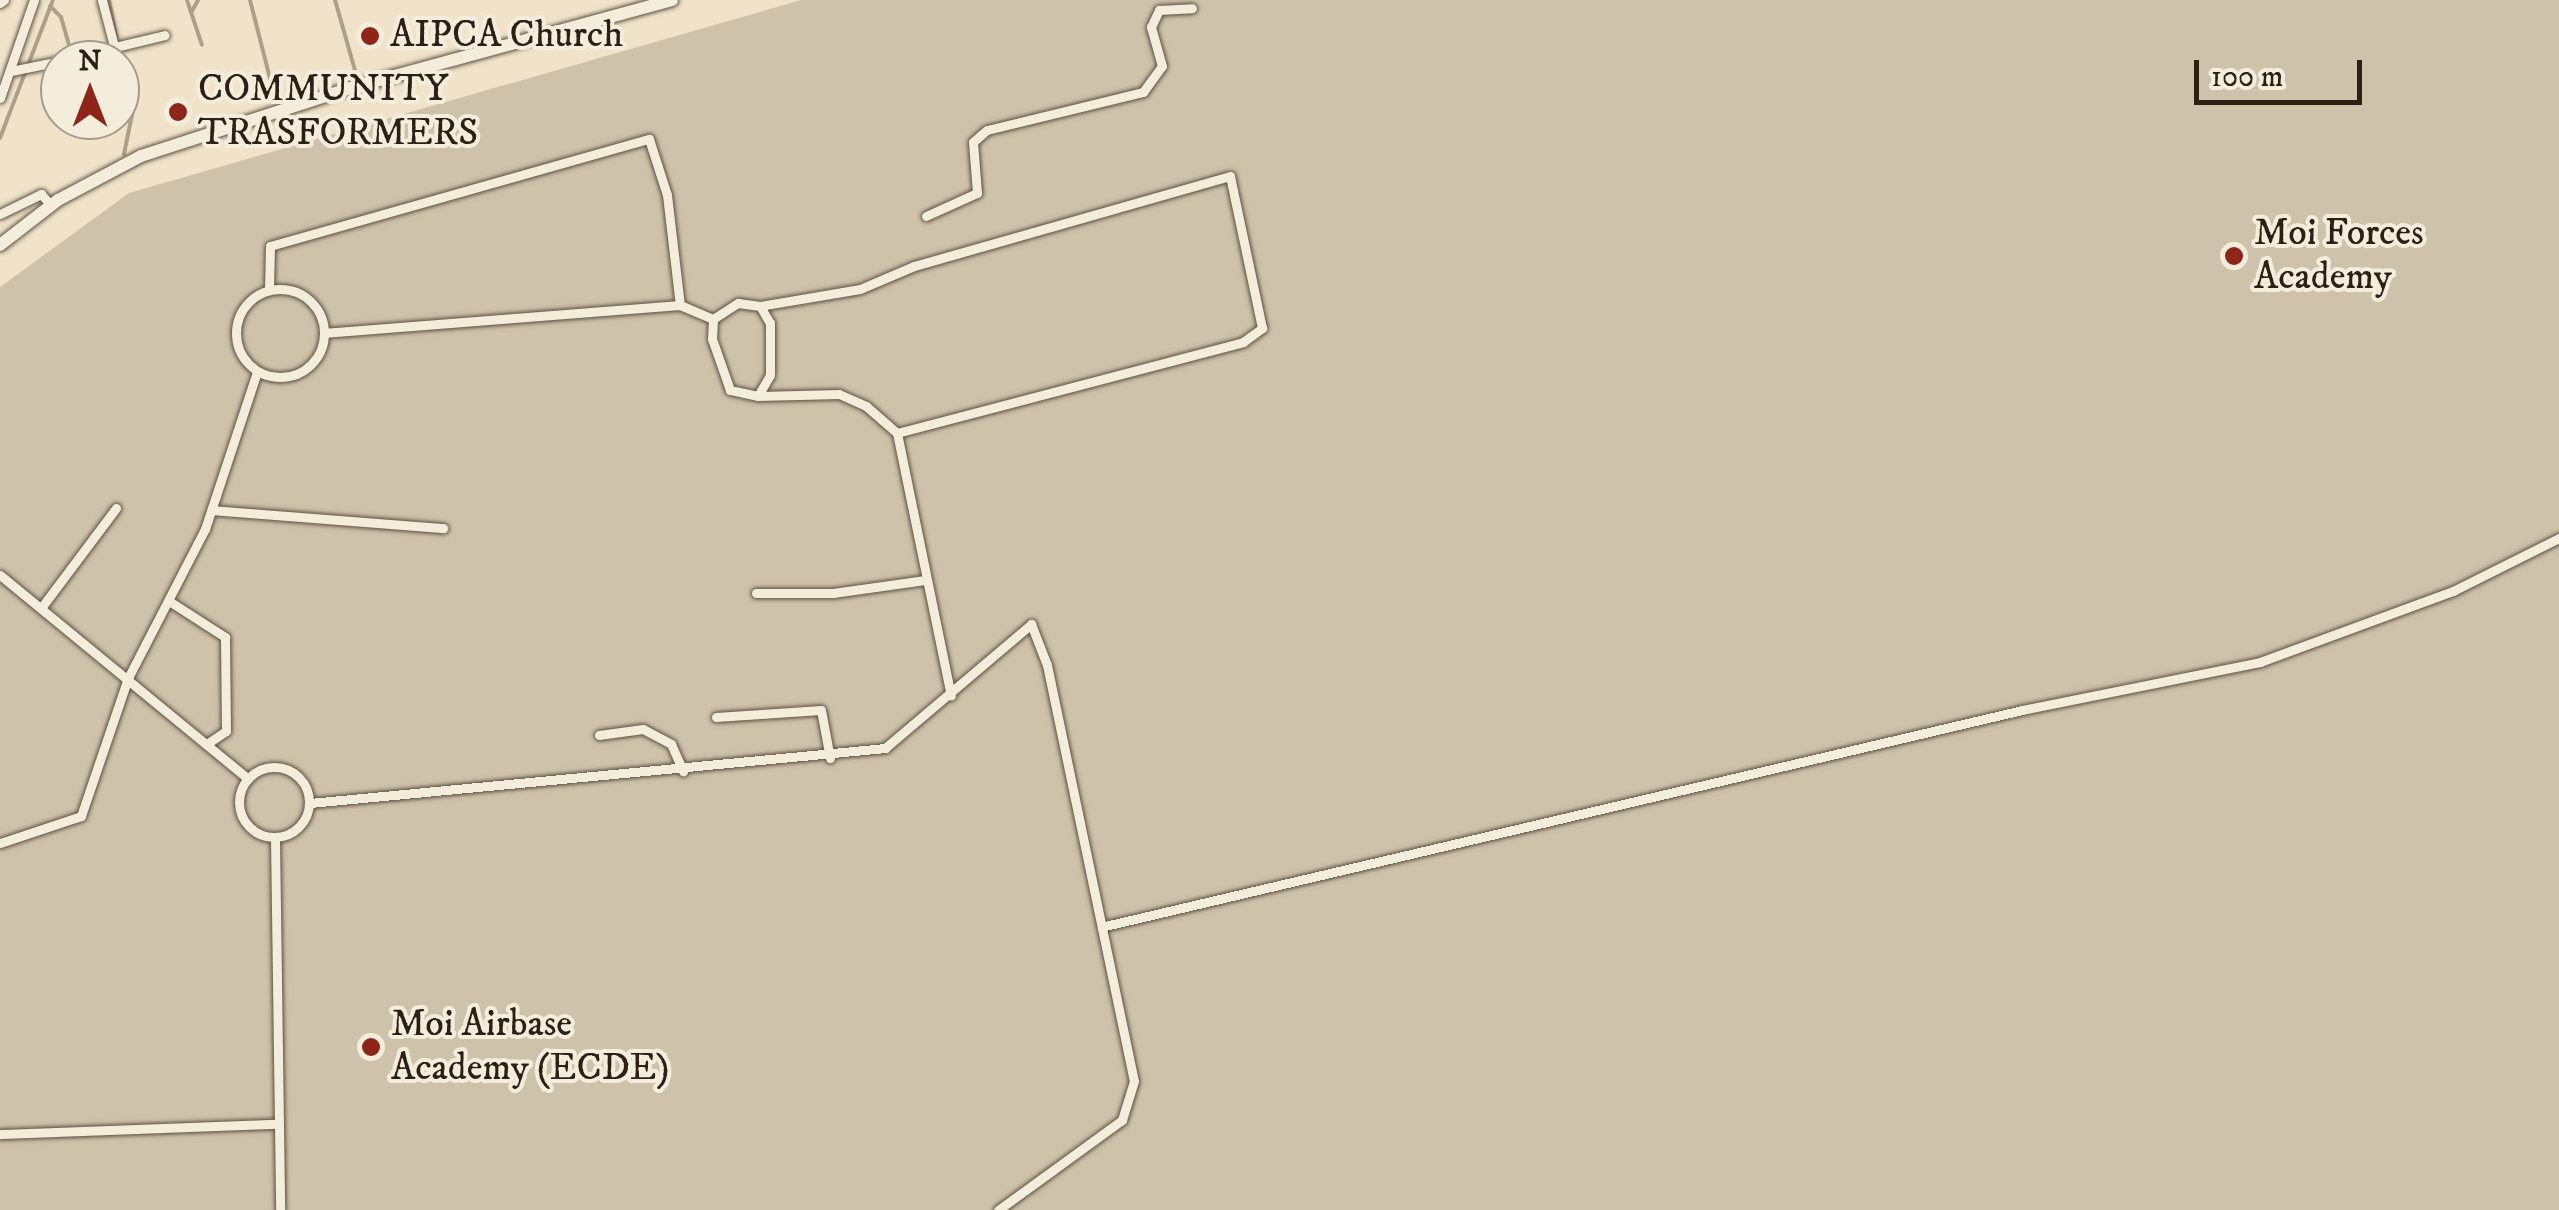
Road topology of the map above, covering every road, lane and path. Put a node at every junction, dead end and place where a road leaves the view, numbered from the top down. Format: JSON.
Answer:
{"nodes":[{"id":1,"x":34,"y":0,"type":"edge"},
{"id":2,"x":102,"y":0,"type":"edge"},
{"id":3,"x":672,"y":0,"type":"edge"},
{"id":4,"x":1192,"y":8,"type":"dead end"},
{"id":5,"x":166,"y":35,"type":"dead end"},
{"id":6,"x":112,"y":40,"type":"edge"},
{"id":7,"x":140,"y":40,"type":"edge"},
{"id":8,"x":40,"y":65,"type":"edge"},
{"id":9,"x":11,"y":71,"type":"junction"},
{"id":10,"x":0,"y":98,"type":"edge"},
{"id":11,"x":51,"y":205,"type":"junction"},
{"id":12,"x":0,"y":214,"type":"edge"},
{"id":13,"x":926,"y":216,"type":"dead end"},
{"id":14,"x":0,"y":245,"type":"edge"},
{"id":15,"x":270,"y":290,"type":"junction"},
{"id":16,"x":680,"y":305,"type":"junction"},
{"id":17,"x":760,"y":306,"type":"junction"},
{"id":18,"x":713,"y":318,"type":"junction"},
{"id":19,"x":326,"y":333,"type":"junction"},
{"id":20,"x":257,"y":372,"type":"junction"},
{"id":21,"x":758,"y":396,"type":"junction"},
{"id":22,"x":897,"y":434,"type":"junction"},
{"id":23,"x":116,"y":508,"type":"dead end"},
{"id":24,"x":212,"y":510,"type":"junction"},
{"id":25,"x":444,"y":528,"type":"dead end"},
{"id":26,"x":2559,"y":538,"type":"edge"},
{"id":27,"x":0,"y":575,"type":"edge"},
{"id":28,"x":925,"y":580,"type":"junction"},
{"id":29,"x":756,"y":592,"type":"dead end"},
{"id":30,"x":169,"y":601,"type":"junction"},
{"id":31,"x":41,"y":608,"type":"junction"},
{"id":32,"x":128,"y":678,"type":"junction"},
{"id":33,"x":951,"y":696,"type":"junction"},
{"id":34,"x":716,"y":717,"type":"dead end"},
{"id":35,"x":598,"y":735,"type":"dead end"},
{"id":36,"x":208,"y":743,"type":"junction"},
{"id":37,"x":830,"y":758,"type":"junction"},
{"id":38,"x":683,"y":770,"type":"junction"},
{"id":39,"x":248,"y":779,"type":"junction"},
{"id":40,"x":310,"y":803,"type":"junction"},
{"id":41,"x":275,"y":838,"type":"junction"},
{"id":42,"x":0,"y":843,"type":"edge"},
{"id":43,"x":1105,"y":926,"type":"junction"},
{"id":44,"x":279,"y":1124,"type":"junction"},
{"id":45,"x":0,"y":1134,"type":"edge"},
{"id":46,"x":280,"y":1210,"type":"edge"},
{"id":47,"x":998,"y":1210,"type":"edge"}],
"edges":[{"from":1,"to":9,"type":"street"},
{"from":2,"to":6,"type":"street"},
{"from":3,"to":11,"type":"main road"},
{"from":4,"to":13,"type":"street"},
{"from":5,"to":7,"type":"street"},
{"from":8,"to":9,"type":"street"},
{"from":9,"to":10,"type":"street"},
{"from":11,"to":12,"type":"street"},
{"from":11,"to":14,"type":"main road"},
{"from":15,"to":16,"type":"street"},
{"from":15,"to":19,"type":"street"},
{"from":15,"to":20,"type":"street"},
{"from":16,"to":18,"type":"street"},
{"from":16,"to":19,"type":"street"},
{"from":17,"to":18,"type":"street"},
{"from":17,"to":21,"type":"street"},
{"from":17,"to":22,"type":"street"},
{"from":18,"to":21,"type":"street"},
{"from":19,"to":20,"type":"street"},
{"from":20,"to":24,"type":"street"},
{"from":21,"to":22,"type":"street"},
{"from":22,"to":28,"type":"street"},
{"from":23,"to":31,"type":"street"},
{"from":24,"to":25,"type":"street"},
{"from":24,"to":30,"type":"street"},
{"from":26,"to":43,"type":"street"},
{"from":27,"to":31,"type":"street"},
{"from":28,"to":29,"type":"street"},
{"from":28,"to":33,"type":"street"},
{"from":30,"to":32,"type":"street"},
{"from":30,"to":36,"type":"street"},
{"from":31,"to":32,"type":"street"},
{"from":32,"to":36,"type":"street"},
{"from":32,"to":42,"type":"street"},
{"from":33,"to":37,"type":"street"},
{"from":33,"to":43,"type":"street"},
{"from":34,"to":37,"type":"street"},
{"from":35,"to":38,"type":"street"},
{"from":36,"to":39,"type":"street"},
{"from":37,"to":38,"type":"street"},
{"from":38,"to":40,"type":"street"},
{"from":39,"to":40,"type":"street"},
{"from":39,"to":41,"type":"street"},
{"from":40,"to":41,"type":"street"},
{"from":41,"to":44,"type":"street"},
{"from":43,"to":47,"type":"street"},
{"from":44,"to":45,"type":"street"},
{"from":44,"to":46,"type":"street"}]}
